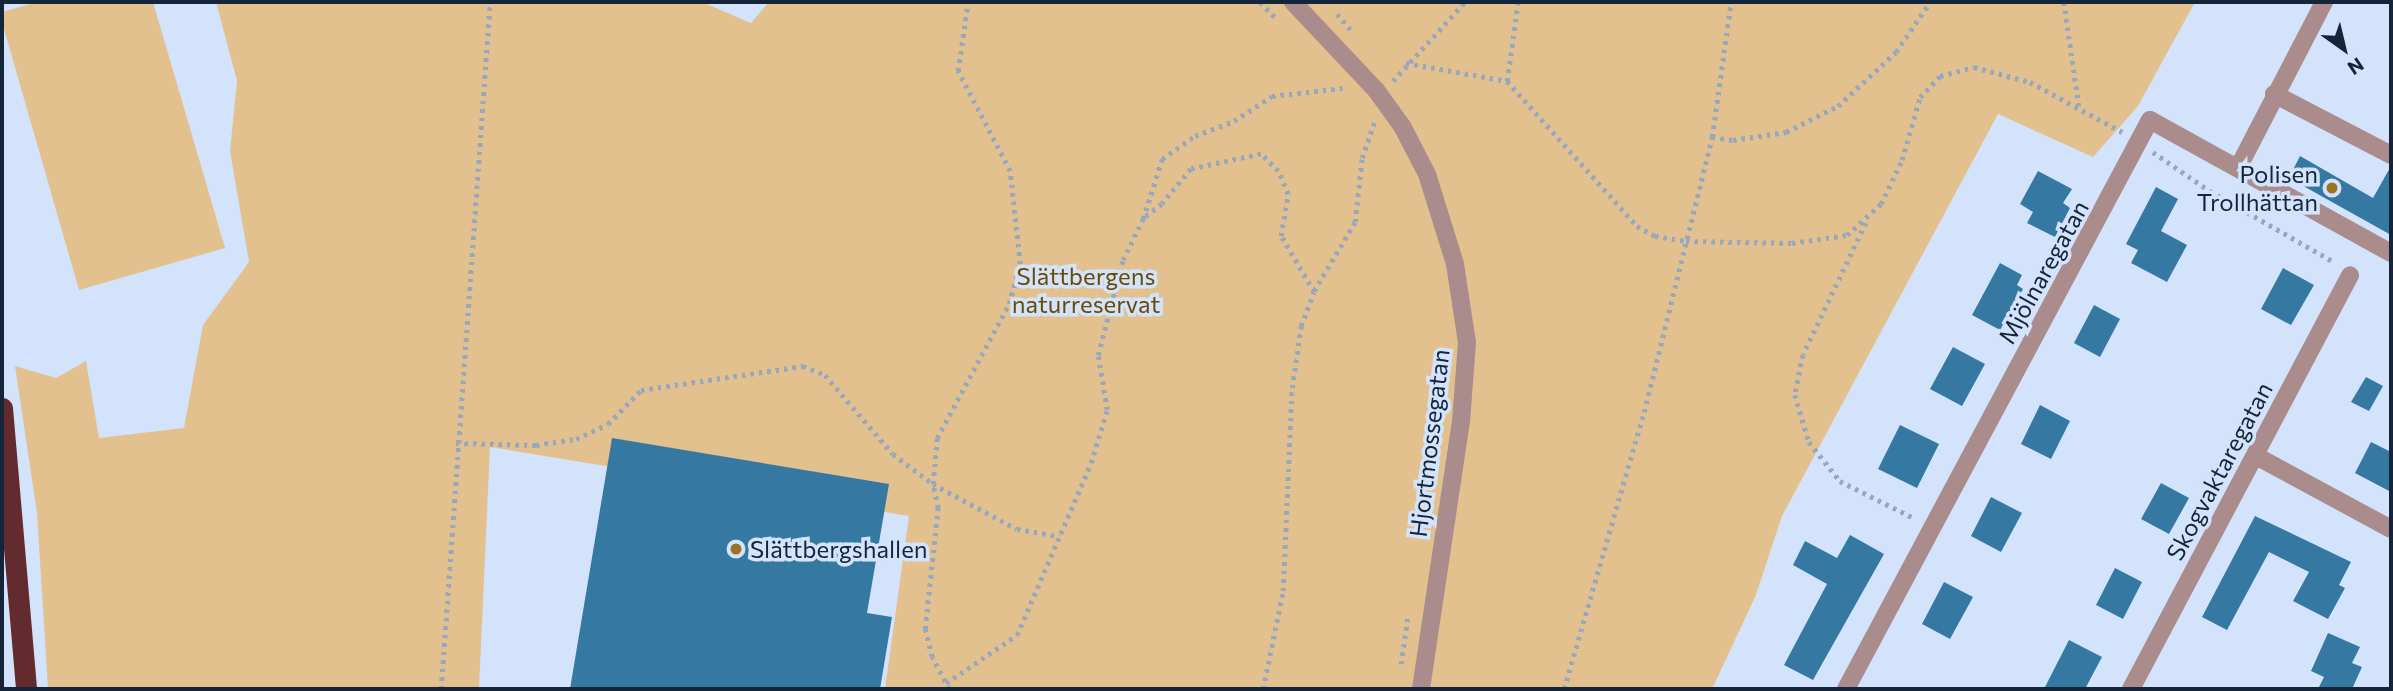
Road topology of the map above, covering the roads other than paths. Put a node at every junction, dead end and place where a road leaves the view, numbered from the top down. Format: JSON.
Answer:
{"nodes":[{"id":1,"x":1293,"y":2,"type":"edge"},
{"id":2,"x":2324,"y":2,"type":"edge"},
{"id":3,"x":2274,"y":94,"type":"junction"},
{"id":4,"x":2391,"y":155,"type":"edge"},
{"id":5,"x":2238,"y":168,"type":"junction"},
{"id":6,"x":2391,"y":253,"type":"edge"},
{"id":7,"x":2350,"y":275,"type":"road end"},
{"id":8,"x":2,"y":408,"type":"edge"},
{"id":9,"x":2256,"y":456,"type":"junction"},
{"id":10,"x":2391,"y":529,"type":"edge"},
{"id":11,"x":26,"y":689,"type":"edge"},
{"id":12,"x":1421,"y":689,"type":"edge"},
{"id":13,"x":1846,"y":689,"type":"edge"},
{"id":14,"x":2131,"y":689,"type":"edge"}],
"edges":[{"from":1,"to":12,"type":"street","name":"Hjortmossegatan"},
{"from":2,"to":3,"type":"street"},
{"from":3,"to":4,"type":"street"},
{"from":3,"to":5,"type":"street"},
{"from":5,"to":6,"type":"street"},
{"from":5,"to":13,"type":"street","name":"Mjölnaregatan"},
{"from":7,"to":9,"type":"street","name":"Skogvaktaregatan"},
{"from":8,"to":11,"type":"highway"},
{"from":9,"to":10,"type":"street"},
{"from":9,"to":14,"type":"street","name":"Skogvaktaregatan"}]}
